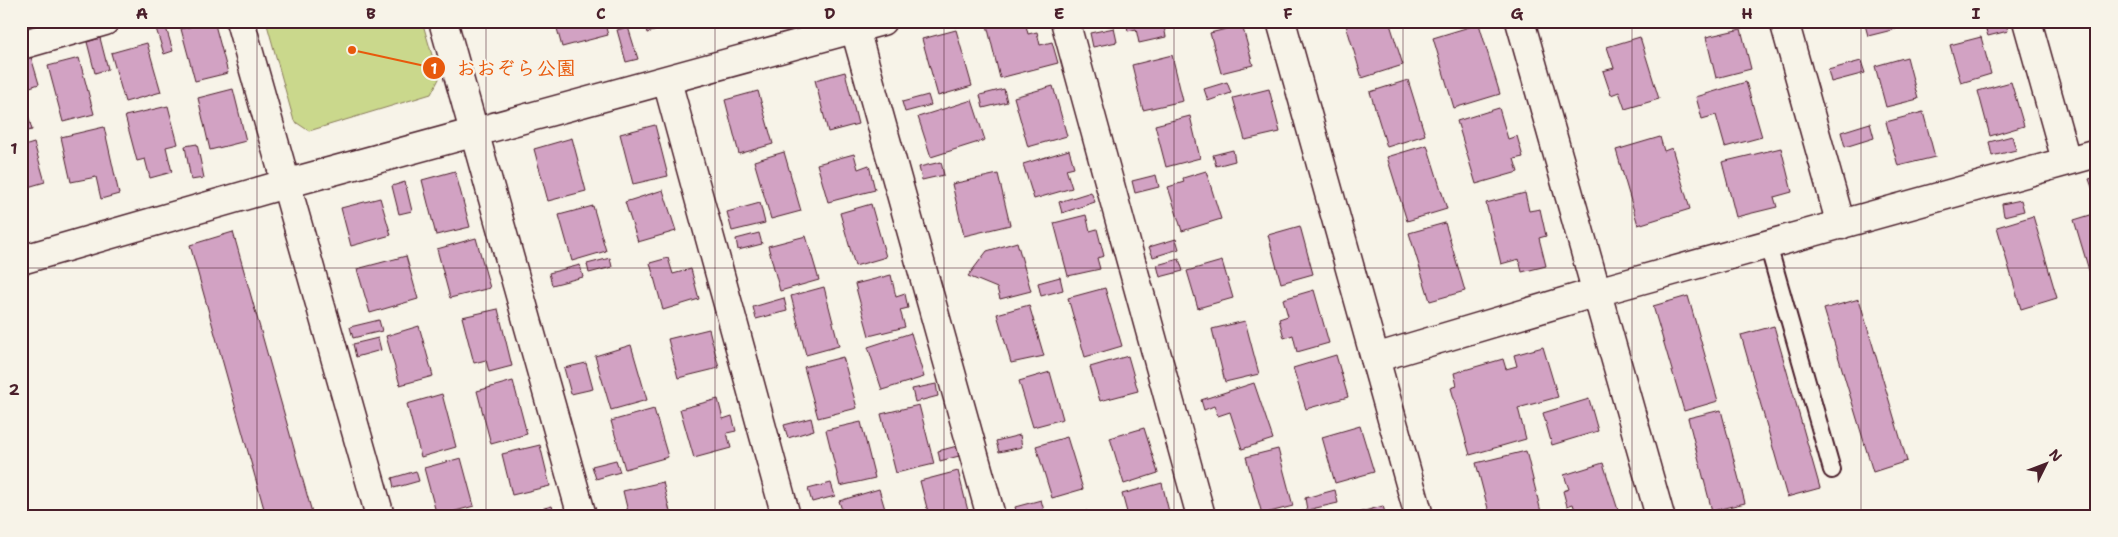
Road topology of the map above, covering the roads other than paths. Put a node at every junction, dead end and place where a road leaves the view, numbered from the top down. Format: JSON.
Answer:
{"nodes":[{"id":1,"x":105,"y":21,"type":"edge"},
{"id":2,"x":240,"y":21,"type":"edge"},
{"id":3,"x":443,"y":21,"type":"edge"},
{"id":4,"x":882,"y":21,"type":"edge"},
{"id":5,"x":1065,"y":21,"type":"edge"},
{"id":6,"x":1281,"y":21,"type":"edge"},
{"id":7,"x":1520,"y":21,"type":"edge"},
{"id":8,"x":1784,"y":21,"type":"edge"},
{"id":9,"x":2027,"y":21,"type":"edge"},
{"id":10,"x":855,"y":29,"type":"junction"},
{"id":11,"x":35,"y":35,"type":"edge"},
{"id":12,"x":667,"y":82,"type":"junction"},
{"id":13,"x":473,"y":133,"type":"junction"},
{"id":14,"x":2097,"y":153,"type":"edge"},
{"id":15,"x":2066,"y":160,"type":"junction"},
{"id":16,"x":285,"y":184,"type":"junction"},
{"id":17,"x":1841,"y":225,"type":"junction"},
{"id":18,"x":1768,"y":245,"type":"junction"},
{"id":19,"x":21,"y":260,"type":"edge"},
{"id":20,"x":1596,"y":292,"type":"junction"},
{"id":21,"x":1375,"y":358,"type":"junction"},
{"id":22,"x":1832,"y":470,"type":"dead end"},
{"id":23,"x":380,"y":516,"type":"edge"},
{"id":24,"x":582,"y":516,"type":"edge"},
{"id":25,"x":786,"y":516,"type":"edge"},
{"id":26,"x":991,"y":516,"type":"edge"},
{"id":27,"x":1201,"y":516,"type":"edge"},
{"id":28,"x":1419,"y":516,"type":"edge"},
{"id":29,"x":1660,"y":516,"type":"edge"}],
"edges":[{"from":1,"to":11,"type":"street"},
{"from":2,"to":16,"type":"street"},
{"from":3,"to":13,"type":"street"},
{"from":4,"to":10,"type":"street"},
{"from":5,"to":27,"type":"street"},
{"from":6,"to":21,"type":"street"},
{"from":7,"to":20,"type":"street"},
{"from":8,"to":17,"type":"street"},
{"from":9,"to":15,"type":"street"},
{"from":10,"to":12,"type":"street"},
{"from":10,"to":26,"type":"street"},
{"from":12,"to":13,"type":"street"},
{"from":12,"to":25,"type":"street"},
{"from":13,"to":16,"type":"street"},
{"from":13,"to":24,"type":"street"},
{"from":14,"to":15,"type":"street"},
{"from":15,"to":17,"type":"street"},
{"from":16,"to":19,"type":"street"},
{"from":16,"to":23,"type":"street"},
{"from":17,"to":18,"type":"street"},
{"from":18,"to":20,"type":"street"},
{"from":18,"to":22,"type":"lane"},
{"from":20,"to":21,"type":"street"},
{"from":20,"to":29,"type":"street"},
{"from":21,"to":28,"type":"street"}]}
